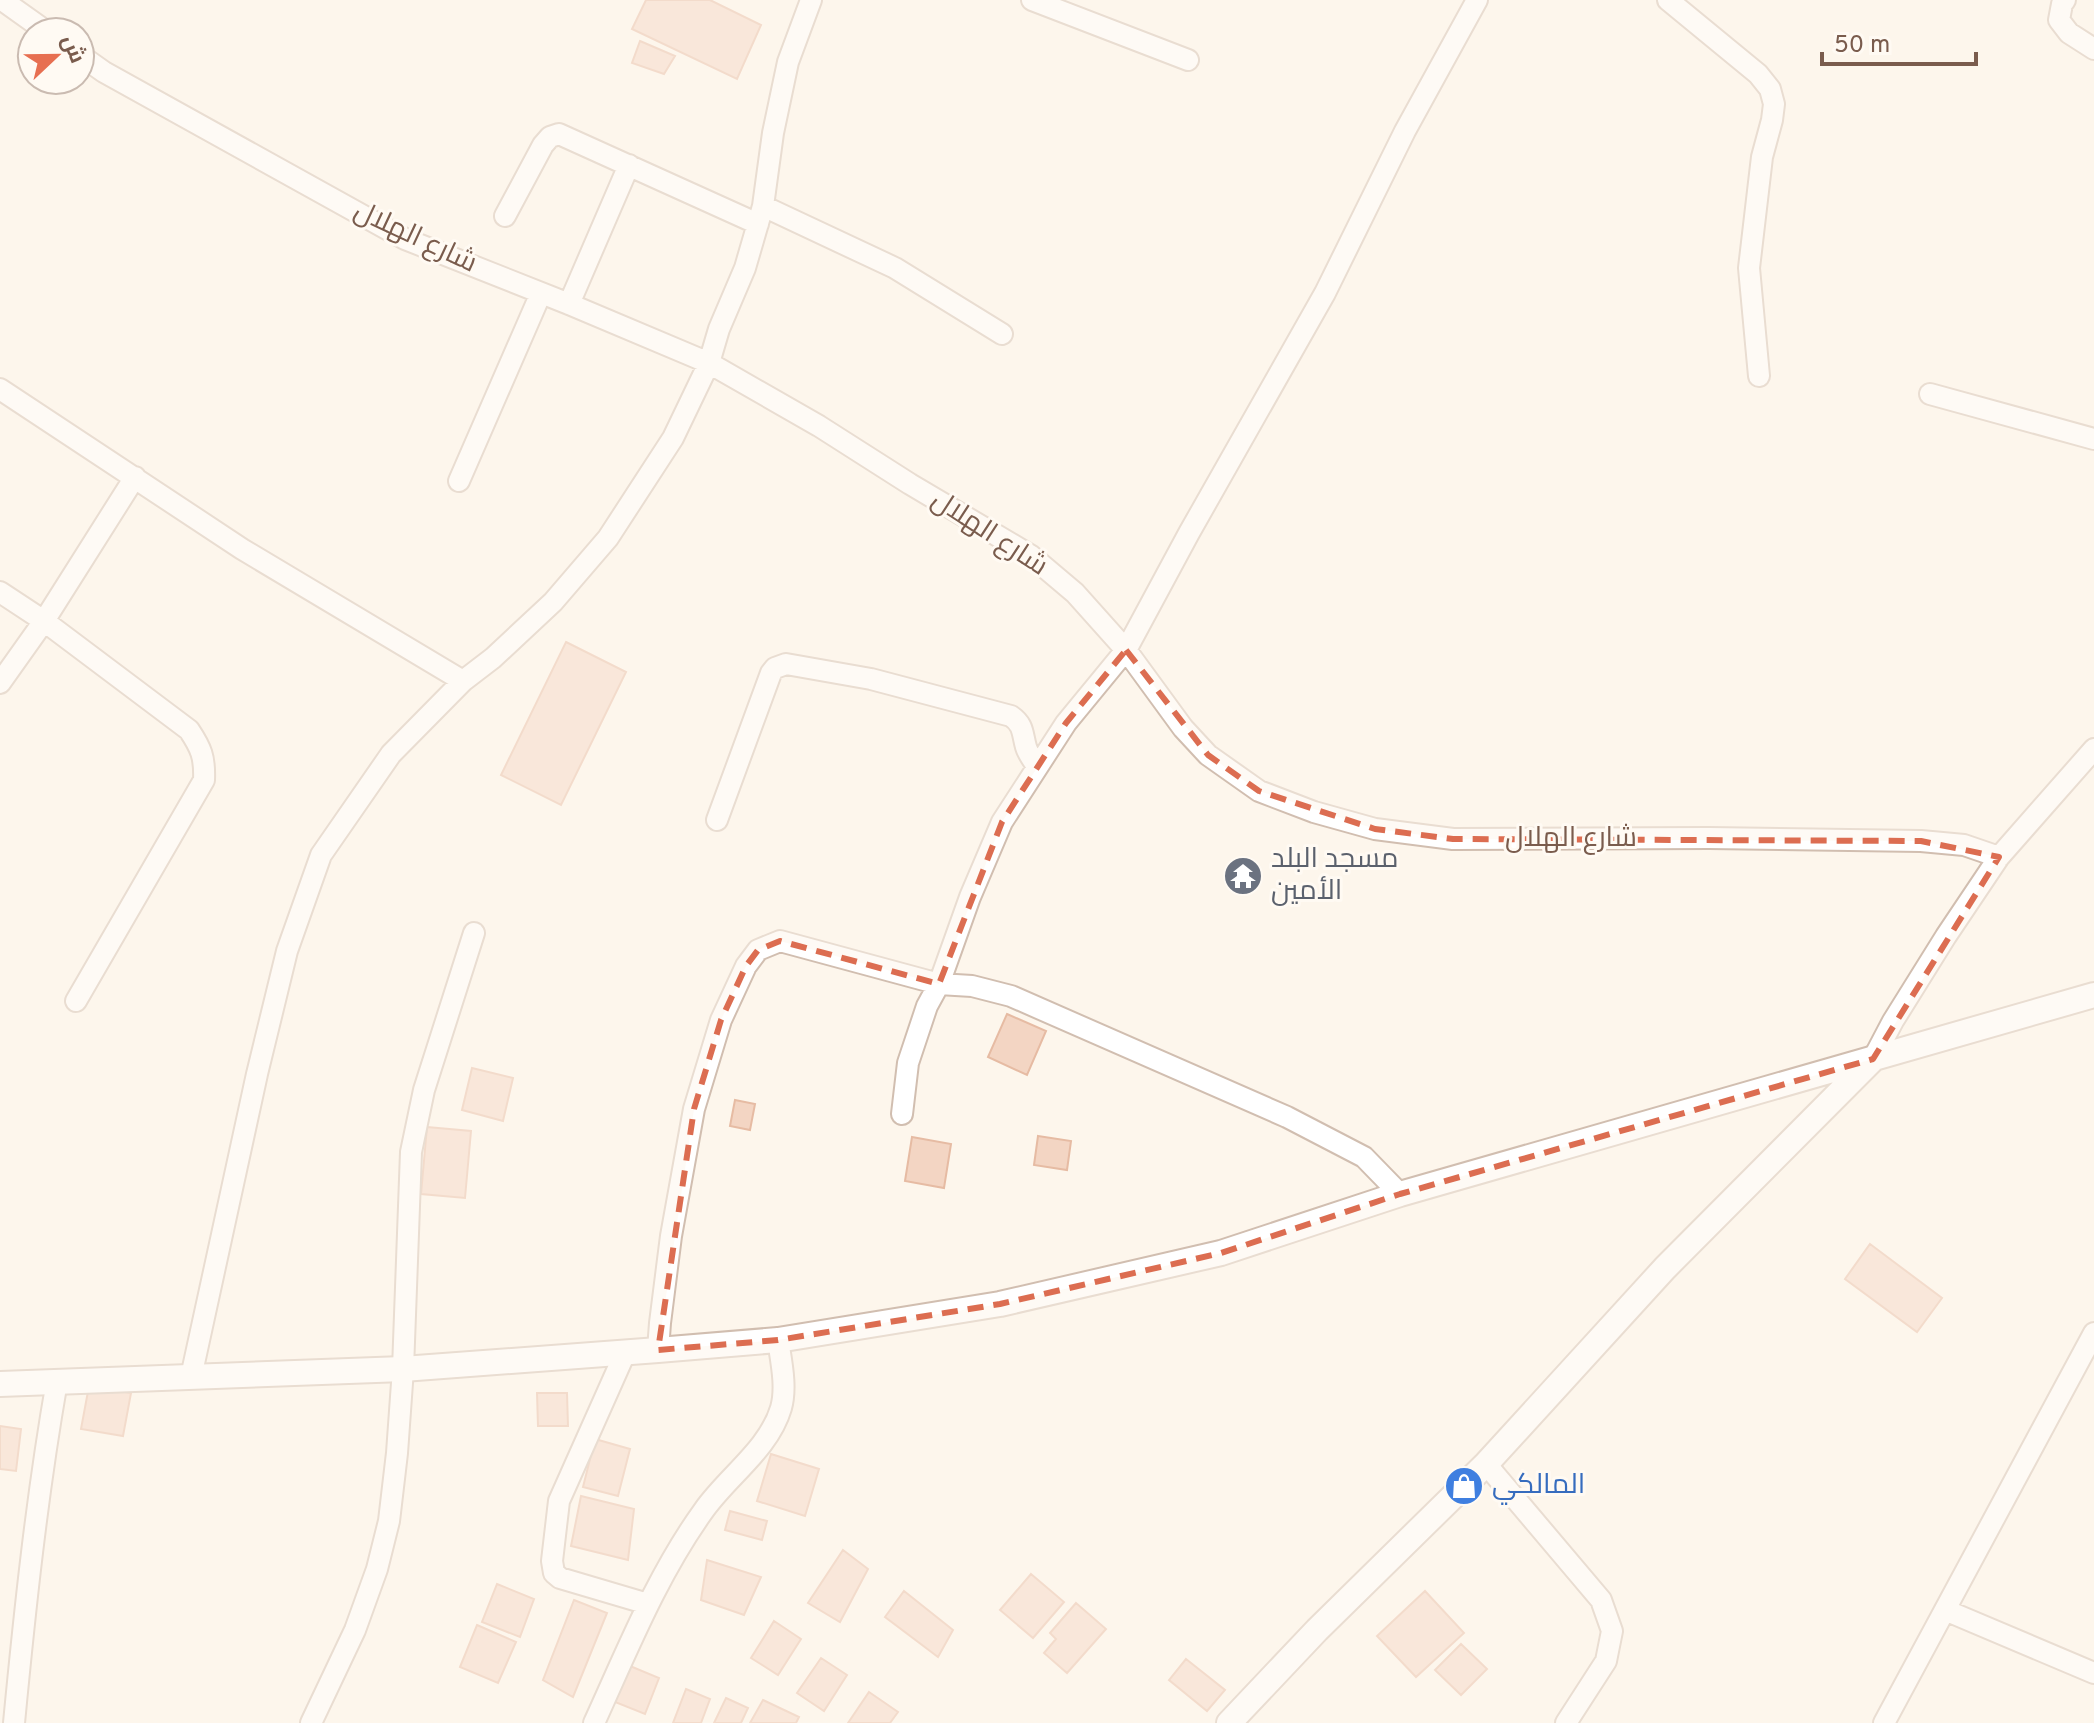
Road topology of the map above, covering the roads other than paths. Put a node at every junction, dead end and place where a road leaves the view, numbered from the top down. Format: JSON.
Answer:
{"nodes":[{"id":1,"x":2,"y":0,"type":"edge"},
{"id":2,"x":811,"y":0,"type":"edge"},
{"id":3,"x":1032,"y":0,"type":"edge"},
{"id":4,"x":1477,"y":0,"type":"edge"},
{"id":5,"x":1668,"y":0,"type":"edge"},
{"id":6,"x":2065,"y":0,"type":"edge"},
{"id":7,"x":24,"y":16,"type":"edge"},
{"id":8,"x":2094,"y":49,"type":"edge"},
{"id":9,"x":1188,"y":60,"type":"dead end"},
{"id":10,"x":96,"y":66,"type":"edge"},
{"id":11,"x":629,"y":165,"type":"junction"},
{"id":12,"x":760,"y":215,"type":"junction"},
{"id":13,"x":505,"y":216,"type":"dead end"},
{"id":14,"x":541,"y":293,"type":"junction"},
{"id":15,"x":569,"y":304,"type":"junction"},
{"id":16,"x":1002,"y":334,"type":"dead end"},
{"id":17,"x":709,"y":363,"type":"junction"},
{"id":18,"x":1759,"y":376,"type":"dead end"},
{"id":19,"x":0,"y":389,"type":"edge"},
{"id":20,"x":1930,"y":394,"type":"dead end"},
{"id":21,"x":2094,"y":439,"type":"edge"},
{"id":22,"x":135,"y":477,"type":"junction"},
{"id":23,"x":459,"y":481,"type":"dead end"},
{"id":24,"x":0,"y":592,"type":"edge"},
{"id":25,"x":44,"y":621,"type":"junction"},
{"id":26,"x":1126,"y":650,"type":"junction"},
{"id":27,"x":463,"y":681,"type":"junction"},
{"id":28,"x":0,"y":683,"type":"edge"},
{"id":29,"x":2094,"y":749,"type":"edge"},
{"id":30,"x":1037,"y":766,"type":"junction"},
{"id":31,"x":717,"y":820,"type":"dead end"},
{"id":32,"x":1999,"y":857,"type":"junction"},
{"id":33,"x":474,"y":933,"type":"dead end"},
{"id":34,"x":939,"y":984,"type":"junction"},
{"id":35,"x":2094,"y":995,"type":"edge"},
{"id":36,"x":76,"y":1001,"type":"dead end"},
{"id":37,"x":1873,"y":1059,"type":"junction"},
{"id":38,"x":902,"y":1114,"type":"dead end"},
{"id":39,"x":1400,"y":1194,"type":"junction"},
{"id":40,"x":2094,"y":1333,"type":"edge"},
{"id":41,"x":778,"y":1340,"type":"junction"},
{"id":42,"x":658,"y":1350,"type":"junction"},
{"id":43,"x":625,"y":1353,"type":"junction"},
{"id":44,"x":403,"y":1369,"type":"junction"},
{"id":45,"x":191,"y":1377,"type":"junction"},
{"id":46,"x":57,"y":1381,"type":"junction"},
{"id":47,"x":0,"y":1384,"type":"edge"},
{"id":48,"x":1486,"y":1464,"type":"junction"},
{"id":49,"x":648,"y":1604,"type":"junction"},
{"id":50,"x":1945,"y":1610,"type":"junction"},
{"id":51,"x":2094,"y":1673,"type":"edge"},
{"id":52,"x":14,"y":1723,"type":"edge"},
{"id":53,"x":311,"y":1723,"type":"edge"},
{"id":54,"x":594,"y":1723,"type":"edge"},
{"id":55,"x":1229,"y":1723,"type":"edge"},
{"id":56,"x":1566,"y":1723,"type":"edge"},
{"id":57,"x":1884,"y":1723,"type":"edge"}],
"edges":[{"from":1,"to":7,"type":"street"},
{"from":2,"to":12,"type":"street"},
{"from":3,"to":9,"type":"street"},
{"from":4,"to":26,"type":"street"},
{"from":5,"to":18,"type":"street"},
{"from":6,"to":8,"type":"street"},
{"from":10,"to":14,"type":"street","name":"شارع الهلال"},
{"from":11,"to":12,"type":"street"},
{"from":11,"to":13,"type":"street"},
{"from":11,"to":15,"type":"street"},
{"from":12,"to":16,"type":"street"},
{"from":12,"to":17,"type":"street"},
{"from":14,"to":15,"type":"street","name":"شارع الهلال"},
{"from":14,"to":23,"type":"street"},
{"from":15,"to":17,"type":"street","name":"شارع الهلال"},
{"from":17,"to":26,"type":"street","name":"شارع الهلال"},
{"from":17,"to":27,"type":"street"},
{"from":19,"to":22,"type":"street"},
{"from":20,"to":21,"type":"street"},
{"from":22,"to":25,"type":"street"},
{"from":22,"to":27,"type":"street"},
{"from":24,"to":25,"type":"street"},
{"from":25,"to":28,"type":"street"},
{"from":25,"to":36,"type":"street"},
{"from":26,"to":30,"type":"street"},
{"from":26,"to":32,"type":"street","name":"شارع الهلال"},
{"from":27,"to":45,"type":"street"},
{"from":29,"to":32,"type":"street"},
{"from":30,"to":31,"type":"street"},
{"from":30,"to":34,"type":"street"},
{"from":32,"to":37,"type":"street"},
{"from":33,"to":44,"type":"street"},
{"from":34,"to":38,"type":"street"},
{"from":34,"to":39,"type":"street"},
{"from":34,"to":42,"type":"street"},
{"from":35,"to":37,"type":"street"},
{"from":37,"to":39,"type":"street"},
{"from":37,"to":48,"type":"street"},
{"from":39,"to":41,"type":"street"},
{"from":40,"to":50,"type":"street"},
{"from":41,"to":42,"type":"street"},
{"from":41,"to":49,"type":"street"},
{"from":42,"to":43,"type":"street"},
{"from":43,"to":44,"type":"street"},
{"from":43,"to":49,"type":"street"},
{"from":44,"to":45,"type":"street"},
{"from":44,"to":53,"type":"street"},
{"from":45,"to":46,"type":"street"},
{"from":46,"to":47,"type":"street"},
{"from":46,"to":52,"type":"street"},
{"from":48,"to":55,"type":"street"},
{"from":48,"to":56,"type":"street"},
{"from":49,"to":54,"type":"street"},
{"from":50,"to":51,"type":"street"},
{"from":50,"to":57,"type":"street"}]}
